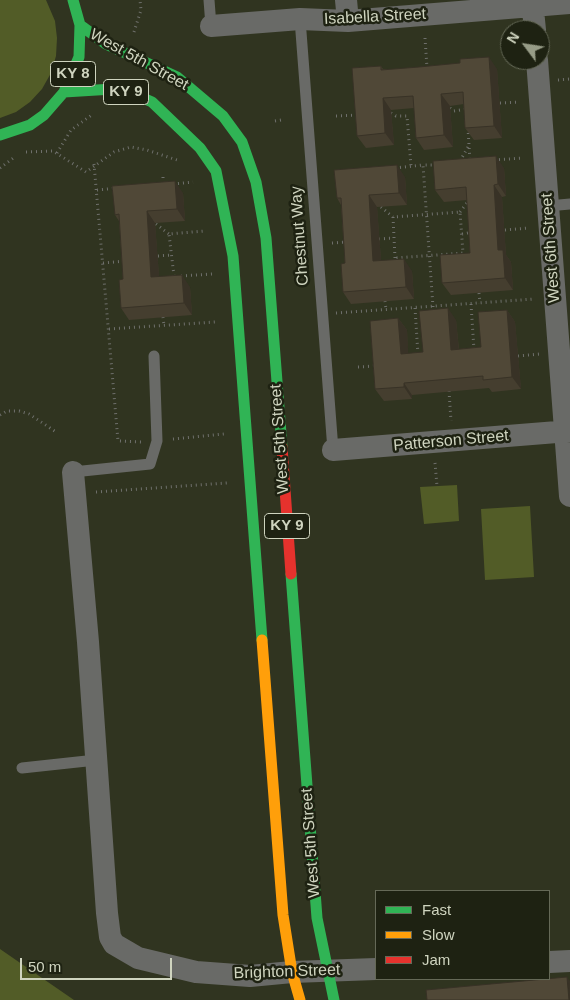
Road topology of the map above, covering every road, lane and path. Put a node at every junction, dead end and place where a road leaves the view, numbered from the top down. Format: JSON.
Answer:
{"nodes":[{"id":1,"x":73,"y":0,"type":"edge"},
{"id":2,"x":140,"y":0,"type":"edge"},
{"id":3,"x":209,"y":0,"type":"edge"},
{"id":4,"x":533,"y":3,"type":"edge"},
{"id":5,"x":570,"y":3,"type":"edge"},
{"id":6,"x":347,"y":11,"type":"edge"},
{"id":7,"x":300,"y":19,"type":"junction"},
{"id":8,"x":534,"y":20,"type":"edge"},
{"id":9,"x":80,"y":25,"type":"junction"},
{"id":10,"x":211,"y":26,"type":"joint"},
{"id":11,"x":134,"y":32,"type":"dead end"},
{"id":12,"x":425,"y":38,"type":"dead end"},
{"id":13,"x":538,"y":70,"type":"edge"},
{"id":14,"x":428,"y":75,"type":"edge"},
{"id":15,"x":570,"y":79,"type":"edge"},
{"id":16,"x":564,"y":80,"type":"dead end"},
{"id":17,"x":64,"y":92,"type":"junction"},
{"id":18,"x":525,"y":101,"type":"dead end"},
{"id":19,"x":500,"y":104,"type":"dead end"},
{"id":20,"x":471,"y":106,"type":"edge"},
{"id":21,"x":450,"y":108,"type":"edge"},
{"id":22,"x":467,"y":110,"type":"junction"},
{"id":23,"x":100,"y":111,"type":"dead end"},
{"id":24,"x":391,"y":113,"type":"edge"},
{"id":25,"x":363,"y":114,"type":"edge"},
{"id":26,"x":336,"y":116,"type":"dead end"},
{"id":27,"x":407,"y":116,"type":"junction"},
{"id":28,"x":412,"y":116,"type":"edge"},
{"id":29,"x":281,"y":120,"type":"dead end"},
{"id":30,"x":275,"y":121,"type":"dead end"},
{"id":31,"x":0,"y":135,"type":"edge"},
{"id":32,"x":469,"y":147,"type":"junction"},
{"id":33,"x":33,"y":152,"type":"dead end"},
{"id":34,"x":56,"y":153,"type":"junction"},
{"id":35,"x":168,"y":157,"type":"dead end"},
{"id":36,"x":523,"y":158,"type":"dead end"},
{"id":37,"x":488,"y":160,"type":"edge"},
{"id":38,"x":480,"y":161,"type":"edge"},
{"id":39,"x":471,"y":163,"type":"junction"},
{"id":40,"x":6,"y":164,"type":"dead end"},
{"id":41,"x":94,"y":164,"type":"junction"},
{"id":42,"x":441,"y":164,"type":"edge"},
{"id":43,"x":423,"y":165,"type":"junction"},
{"id":44,"x":411,"y":166,"type":"junction"},
{"id":45,"x":0,"y":168,"type":"edge"},
{"id":46,"x":393,"y":168,"type":"edge"},
{"id":47,"x":163,"y":177,"type":"dead end"},
{"id":48,"x":193,"y":182,"type":"dead end"},
{"id":49,"x":158,"y":185,"type":"edge"},
{"id":50,"x":163,"y":185,"type":"junction"},
{"id":51,"x":125,"y":188,"type":"edge"},
{"id":52,"x":97,"y":190,"type":"junction"},
{"id":53,"x":470,"y":200,"type":"edge"},
{"id":54,"x":570,"y":204,"type":"edge"},
{"id":55,"x":548,"y":206,"type":"junction"},
{"id":56,"x":381,"y":207,"type":"edge"},
{"id":57,"x":460,"y":212,"type":"junction"},
{"id":58,"x":426,"y":215,"type":"junction"},
{"id":59,"x":393,"y":217,"type":"junction"},
{"id":60,"x":156,"y":224,"type":"edge"},
{"id":61,"x":535,"y":227,"type":"dead end"},
{"id":62,"x":505,"y":230,"type":"dead end"},
{"id":63,"x":211,"y":231,"type":"dead end"},
{"id":64,"x":476,"y":232,"type":"edge"},
{"id":65,"x":170,"y":234,"type":"junction"},
{"id":66,"x":462,"y":234,"type":"junction"},
{"id":67,"x":394,"y":238,"type":"junction"},
{"id":68,"x":379,"y":239,"type":"dead end"},
{"id":69,"x":352,"y":242,"type":"edge"},
{"id":70,"x":340,"y":243,"type":"edge"},
{"id":71,"x":463,"y":253,"type":"junction"},
{"id":72,"x":158,"y":256,"type":"dead end"},
{"id":73,"x":171,"y":256,"type":"junction"},
{"id":74,"x":429,"y":256,"type":"junction"},
{"id":75,"x":395,"y":258,"type":"junction"},
{"id":76,"x":468,"y":258,"type":"edge"},
{"id":77,"x":130,"y":260,"type":"edge"},
{"id":78,"x":103,"y":263,"type":"junction"},
{"id":79,"x":387,"y":269,"type":"edge"},
{"id":80,"x":215,"y":274,"type":"dead end"},
{"id":81,"x":173,"y":276,"type":"junction"},
{"id":82,"x":169,"y":281,"type":"edge"},
{"id":83,"x":479,"y":293,"type":"edge"},
{"id":84,"x":540,"y":299,"type":"dead end"},
{"id":85,"x":385,"y":301,"type":"edge"},
{"id":86,"x":480,"y":303,"type":"junction"},
{"id":87,"x":471,"y":304,"type":"junction"},
{"id":88,"x":432,"y":307,"type":"junction"},
{"id":89,"x":415,"y":308,"type":"junction"},
{"id":90,"x":386,"y":310,"type":"junction"},
{"id":91,"x":333,"y":314,"type":"dead end"},
{"id":92,"x":163,"y":317,"type":"edge"},
{"id":93,"x":217,"y":322,"type":"dead end"},
{"id":94,"x":164,"y":326,"type":"junction"},
{"id":95,"x":109,"y":330,"type":"junction"},
{"id":96,"x":544,"y":353,"type":"dead end"},
{"id":97,"x":469,"y":354,"type":"edge"},
{"id":98,"x":474,"y":354,"type":"junction"},
{"id":99,"x":479,"y":354,"type":"edge"},
{"id":100,"x":154,"y":356,"type":"dead end"},
{"id":101,"x":518,"y":356,"type":"dead end"},
{"id":102,"x":418,"y":357,"type":"junction"},
{"id":103,"x":426,"y":357,"type":"edge"},
{"id":104,"x":413,"y":358,"type":"edge"},
{"id":105,"x":381,"y":366,"type":"edge"},
{"id":106,"x":358,"y":367,"type":"dead end"},
{"id":107,"x":449,"y":391,"type":"edge"},
{"id":108,"x":0,"y":416,"type":"edge"},
{"id":109,"x":451,"y":423,"type":"dead end"},
{"id":110,"x":56,"y":432,"type":"dead end"},
{"id":111,"x":568,"y":432,"type":"edge"},
{"id":112,"x":227,"y":433,"type":"dead end"},
{"id":113,"x":167,"y":440,"type":"dead end"},
{"id":114,"x":145,"y":442,"type":"dead end"},
{"id":115,"x":333,"y":450,"type":"joint"},
{"id":116,"x":434,"y":458,"type":"dead end"},
{"id":117,"x":74,"y":482,"type":"junction"},
{"id":118,"x":234,"y":483,"type":"dead end"},
{"id":119,"x":437,"y":486,"type":"dead end"},
{"id":120,"x":570,"y":496,"type":"edge"},
{"id":121,"x":96,"y":760,"type":"junction"},
{"id":122,"x":22,"y":768,"type":"dead end"},
{"id":123,"x":570,"y":961,"type":"edge"},
{"id":124,"x":550,"y":962,"type":"edge"},
{"id":125,"x":375,"y":969,"type":"edge"},
{"id":126,"x":326,"y":971,"type":"junction"},
{"id":127,"x":292,"y":972,"type":"junction"},
{"id":128,"x":300,"y":1000,"type":"edge"},
{"id":129,"x":334,"y":1000,"type":"edge"}],
"edges":[{"from":1,"to":9,"type":"main road","number":"KY 8"},
{"from":2,"to":11,"type":"path"},
{"from":3,"to":10,"type":"lane"},
{"from":4,"to":5,"type":"street","name":"Isabella Street"},
{"from":4,"to":6,"type":"street","name":"Isabella Street"},
{"from":4,"to":8,"type":"street"},
{"from":6,"to":7,"type":"street","name":"Isabella Street"},
{"from":7,"to":10,"type":"street","name":"Isabella Street"},
{"from":7,"to":115,"type":"lane","name":"Chestnut Way"},
{"from":9,"to":17,"type":"main road","number":"KY 8"},
{"from":9,"to":126,"type":"main road","name":"West 5th Street","number":"KY 9"},
{"from":12,"to":14,"type":"path"},
{"from":13,"to":55,"type":"street","name":"West 6th Street"},
{"from":15,"to":16,"type":"path"},
{"from":17,"to":31,"type":"main road","number":"KY 8"},
{"from":17,"to":127,"type":"main road","name":"West 5th Street","number":"KY 9"},
{"from":18,"to":19,"type":"path"},
{"from":20,"to":22,"type":"path"},
{"from":21,"to":22,"type":"path"},
{"from":22,"to":32,"type":"path"},
{"from":23,"to":34,"type":"path"},
{"from":24,"to":27,"type":"path"},
{"from":25,"to":26,"type":"path"},
{"from":27,"to":28,"type":"path"},
{"from":27,"to":44,"type":"path"},
{"from":29,"to":30,"type":"path"},
{"from":32,"to":39,"type":"path"},
{"from":32,"to":39,"type":"path"},
{"from":33,"to":34,"type":"path"},
{"from":34,"to":41,"type":"path"},
{"from":35,"to":41,"type":"path"},
{"from":36,"to":37,"type":"path"},
{"from":38,"to":39,"type":"path"},
{"from":40,"to":45,"type":"path"},
{"from":41,"to":52,"type":"path"},
{"from":42,"to":43,"type":"path"},
{"from":43,"to":44,"type":"path"},
{"from":43,"to":58,"type":"path"},
{"from":44,"to":46,"type":"path"},
{"from":47,"to":50,"type":"path"},
{"from":48,"to":50,"type":"path"},
{"from":49,"to":50,"type":"path"},
{"from":51,"to":52,"type":"path"},
{"from":52,"to":78,"type":"path"},
{"from":53,"to":57,"type":"path"},
{"from":54,"to":55,"type":"lane"},
{"from":55,"to":111,"type":"street","name":"West 6th Street"},
{"from":56,"to":59,"type":"path"},
{"from":57,"to":58,"type":"path"},
{"from":57,"to":66,"type":"path"},
{"from":58,"to":59,"type":"path"},
{"from":58,"to":74,"type":"path"},
{"from":59,"to":67,"type":"path"},
{"from":60,"to":65,"type":"path"},
{"from":61,"to":62,"type":"path"},
{"from":63,"to":65,"type":"path"},
{"from":64,"to":66,"type":"path"},
{"from":65,"to":73,"type":"path"},
{"from":66,"to":71,"type":"path"},
{"from":67,"to":68,"type":"path"},
{"from":67,"to":75,"type":"path"},
{"from":69,"to":70,"type":"path"},
{"from":71,"to":74,"type":"path"},
{"from":71,"to":76,"type":"path"},
{"from":72,"to":73,"type":"path"},
{"from":73,"to":81,"type":"path"},
{"from":74,"to":75,"type":"path"},
{"from":74,"to":88,"type":"path"},
{"from":75,"to":79,"type":"path"},
{"from":77,"to":78,"type":"path"},
{"from":78,"to":95,"type":"path"},
{"from":80,"to":81,"type":"path"},
{"from":81,"to":82,"type":"path"},
{"from":83,"to":86,"type":"path"},
{"from":84,"to":86,"type":"path"},
{"from":85,"to":90,"type":"path"},
{"from":86,"to":87,"type":"path"},
{"from":87,"to":88,"type":"path"},
{"from":87,"to":98,"type":"path"},
{"from":88,"to":89,"type":"path"},
{"from":89,"to":90,"type":"path"},
{"from":89,"to":102,"type":"path"},
{"from":90,"to":91,"type":"path"},
{"from":92,"to":94,"type":"path"},
{"from":93,"to":94,"type":"path"},
{"from":94,"to":95,"type":"path"},
{"from":95,"to":114,"type":"path"},
{"from":96,"to":101,"type":"path"},
{"from":97,"to":98,"type":"path"},
{"from":98,"to":99,"type":"path"},
{"from":100,"to":117,"type":"lane"},
{"from":102,"to":103,"type":"path"},
{"from":102,"to":104,"type":"path"},
{"from":105,"to":106,"type":"path"},
{"from":107,"to":109,"type":"path"},
{"from":108,"to":110,"type":"path"},
{"from":111,"to":115,"type":"street","name":"Patterson Street"},
{"from":111,"to":120,"type":"street","name":"West 6th Street"},
{"from":112,"to":113,"type":"path"},
{"from":116,"to":119,"type":"path"},
{"from":117,"to":118,"type":"path"},
{"from":117,"to":121,"type":"street"},
{"from":121,"to":122,"type":"lane"},
{"from":121,"to":127,"type":"street","name":"Brighton Street"},
{"from":123,"to":124,"type":"street"},
{"from":125,"to":126,"type":"street","name":"Brighton Street"},
{"from":126,"to":127,"type":"street","name":"Brighton Street"},
{"from":126,"to":129,"type":"main road","number":"KY 9"},
{"from":127,"to":128,"type":"main road","number":"KY 9"}]}
